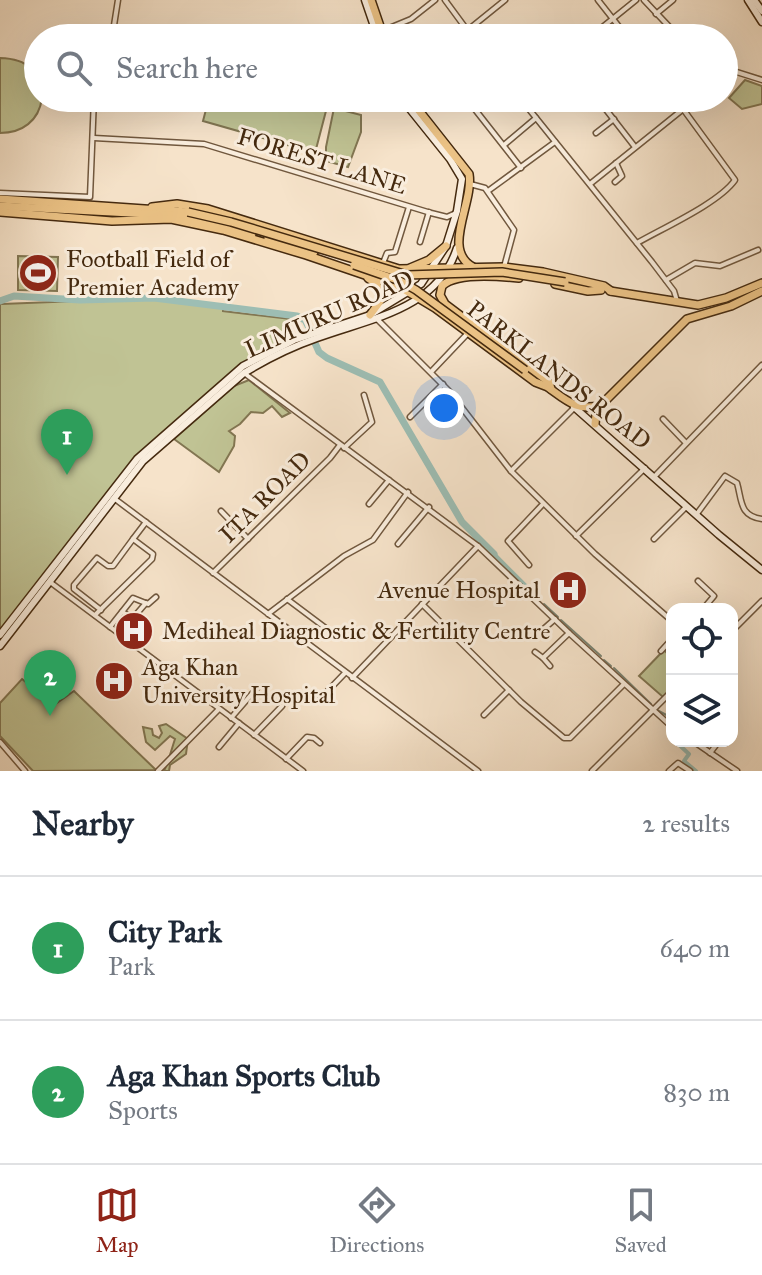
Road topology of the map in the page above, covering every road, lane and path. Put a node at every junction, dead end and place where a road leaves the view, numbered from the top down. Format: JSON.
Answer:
{"nodes":[{"id":1,"x":118,"y":0,"type":"edge"},
{"id":2,"x":368,"y":0,"type":"edge"},
{"id":3,"x":435,"y":0,"type":"edge"},
{"id":4,"x":445,"y":0,"type":"edge"},
{"id":5,"x":505,"y":0,"type":"edge"},
{"id":6,"x":598,"y":0,"type":"edge"},
{"id":7,"x":636,"y":0,"type":"edge"},
{"id":8,"x":644,"y":0,"type":"edge"},
{"id":9,"x":673,"y":0,"type":"edge"},
{"id":10,"x":751,"y":0,"type":"edge"},
{"id":11,"x":762,"y":11,"type":"edge"},
{"id":12,"x":656,"y":14,"type":"junction"},
{"id":13,"x":612,"y":18,"type":"junction"},
{"id":14,"x":762,"y":22,"type":"edge"},
{"id":15,"x":114,"y":24,"type":"edge"},
{"id":16,"x":377,"y":24,"type":"edge"},
{"id":17,"x":402,"y":24,"type":"edge"},
{"id":18,"x":462,"y":24,"type":"edge"},
{"id":19,"x":476,"y":24,"type":"edge"},
{"id":20,"x":605,"y":24,"type":"edge"},
{"id":21,"x":617,"y":24,"type":"edge"},
{"id":22,"x":666,"y":24,"type":"edge"},
{"id":23,"x":738,"y":73,"type":"edge"},
{"id":24,"x":762,"y":80,"type":"edge"},
{"id":25,"x":94,"y":112,"type":"edge"},
{"id":26,"x":412,"y":112,"type":"edge"},
{"id":27,"x":421,"y":112,"type":"edge"},
{"id":28,"x":477,"y":112,"type":"edge"},
{"id":29,"x":531,"y":112,"type":"edge"},
{"id":30,"x":608,"y":112,"type":"edge"},
{"id":31,"x":681,"y":112,"type":"edge"},
{"id":32,"x":685,"y":112,"type":"edge"},
{"id":33,"x":536,"y":118,"type":"junction"},
{"id":34,"x":614,"y":119,"type":"junction"},
{"id":35,"x":596,"y":133,"type":"dead end"},
{"id":36,"x":94,"y":138,"type":"junction"},
{"id":37,"x":555,"y":142,"type":"junction"},
{"id":38,"x":503,"y":146,"type":"junction"},
{"id":39,"x":635,"y":147,"type":"junction"},
{"id":40,"x":616,"y":163,"type":"junction"},
{"id":41,"x":521,"y":168,"type":"junction"},
{"id":42,"x":615,"y":182,"type":"dead end"},
{"id":43,"x":470,"y":184,"type":"junction"},
{"id":44,"x":590,"y":184,"type":"junction"},
{"id":45,"x":488,"y":191,"type":"junction"},
{"id":46,"x":0,"y":196,"type":"edge"},
{"id":47,"x":0,"y":206,"type":"edge"},
{"id":48,"x":152,"y":207,"type":"junction"},
{"id":49,"x":409,"y":207,"type":"junction"},
{"id":50,"x":457,"y":211,"type":"junction"},
{"id":51,"x":0,"y":212,"type":"edge"},
{"id":52,"x":429,"y":212,"type":"junction"},
{"id":53,"x":187,"y":214,"type":"junction"},
{"id":54,"x":141,"y":216,"type":"junction"},
{"id":55,"x":447,"y":217,"type":"junction"},
{"id":56,"x":453,"y":227,"type":"junction"},
{"id":57,"x":420,"y":242,"type":"dead end"},
{"id":58,"x":637,"y":243,"type":"junction"},
{"id":59,"x":446,"y":246,"type":"junction"},
{"id":60,"x":457,"y":248,"type":"junction"},
{"id":61,"x":758,"y":250,"type":"dead end"},
{"id":62,"x":383,"y":263,"type":"junction"},
{"id":63,"x":351,"y":267,"type":"junction"},
{"id":64,"x":504,"y":267,"type":"junction"},
{"id":65,"x":476,"y":268,"type":"junction"},
{"id":66,"x":404,"y":270,"type":"junction"},
{"id":67,"x":431,"y":270,"type":"junction"},
{"id":68,"x":447,"y":270,"type":"junction"},
{"id":69,"x":666,"y":280,"type":"junction"},
{"id":70,"x":762,"y":283,"type":"edge"},
{"id":71,"x":601,"y":290,"type":"junction"},
{"id":72,"x":611,"y":291,"type":"junction"},
{"id":73,"x":762,"y":291,"type":"edge"},
{"id":74,"x":410,"y":292,"type":"junction"},
{"id":75,"x":420,"y":299,"type":"junction"},
{"id":76,"x":678,"y":303,"type":"junction"},
{"id":77,"x":373,"y":317,"type":"junction"},
{"id":78,"x":468,"y":333,"type":"junction"},
{"id":79,"x":762,"y":365,"type":"edge"},
{"id":80,"x":431,"y":372,"type":"junction"},
{"id":81,"x":244,"y":373,"type":"junction"},
{"id":82,"x":443,"y":384,"type":"junction"},
{"id":83,"x":550,"y":388,"type":"junction"},
{"id":84,"x":364,"y":395,"type":"dead end"},
{"id":85,"x":601,"y":405,"type":"junction"},
{"id":86,"x":574,"y":407,"type":"junction"},
{"id":87,"x":410,"y":417,"type":"dead end"},
{"id":88,"x":663,"y":419,"type":"dead end"},
{"id":89,"x":595,"y":424,"type":"junction"},
{"id":90,"x":686,"y":443,"type":"junction"},
{"id":91,"x":342,"y":446,"type":"junction"},
{"id":92,"x":645,"y":468,"type":"junction"},
{"id":93,"x":511,"y":471,"type":"junction"},
{"id":94,"x":654,"y":477,"type":"junction"},
{"id":95,"x":389,"y":480,"type":"junction"},
{"id":96,"x":408,"y":492,"type":"junction"},
{"id":97,"x":115,"y":499,"type":"junction"},
{"id":98,"x":369,"y":504,"type":"dead end"},
{"id":99,"x":543,"y":504,"type":"junction"},
{"id":100,"x":429,"y":507,"type":"junction"},
{"id":101,"x":686,"y":507,"type":"junction"},
{"id":102,"x":221,"y":511,"type":"dead end"},
{"id":103,"x":696,"y":515,"type":"junction"},
{"id":104,"x":762,"y":519,"type":"edge"},
{"id":105,"x":146,"y":522,"type":"junction"},
{"id":106,"x":576,"y":536,"type":"junction"},
{"id":107,"x":133,"y":539,"type":"junction"},
{"id":108,"x":248,"y":539,"type":"junction"},
{"id":109,"x":654,"y":539,"type":"dead end"},
{"id":110,"x":398,"y":544,"type":"dead end"},
{"id":111,"x":478,"y":546,"type":"junction"},
{"id":112,"x":529,"y":565,"type":"dead end"},
{"id":113,"x":762,"y":570,"type":"edge"},
{"id":114,"x":213,"y":573,"type":"junction"},
{"id":115,"x":48,"y":580,"type":"junction"},
{"id":116,"x":698,"y":581,"type":"dead end"},
{"id":117,"x":156,"y":597,"type":"dead end"},
{"id":118,"x":287,"y":599,"type":"junction"},
{"id":119,"x":762,"y":601,"type":"edge"},
{"id":120,"x":146,"y":603,"type":"junction"},
{"id":121,"x":708,"y":603,"type":"edge"},
{"id":122,"x":422,"y":604,"type":"junction"},
{"id":123,"x":757,"y":606,"type":"junction"},
{"id":124,"x":101,"y":610,"type":"junction"},
{"id":125,"x":762,"y":611,"type":"edge"},
{"id":126,"x":122,"y":612,"type":"junction"},
{"id":127,"x":268,"y":614,"type":"junction"},
{"id":128,"x":95,"y":615,"type":"junction"},
{"id":129,"x":666,"y":616,"type":"edge"},
{"id":130,"x":555,"y":619,"type":"junction"},
{"id":131,"x":738,"y":625,"type":"edge"},
{"id":132,"x":110,"y":627,"type":"junction"},
{"id":133,"x":327,"y":629,"type":"dead end"},
{"id":134,"x":539,"y":633,"type":"dead end"},
{"id":135,"x":569,"y":633,"type":"junction"},
{"id":136,"x":0,"y":635,"type":"edge"},
{"id":137,"x":0,"y":646,"type":"edge"},
{"id":138,"x":666,"y":646,"type":"edge"},
{"id":139,"x":661,"y":651,"type":"dead end"},
{"id":140,"x":535,"y":652,"type":"dead end"},
{"id":141,"x":543,"y":658,"type":"junction"},
{"id":142,"x":550,"y":666,"type":"dead end"},
{"id":143,"x":345,"y":673,"type":"junction"},
{"id":144,"x":352,"y":678,"type":"junction"},
{"id":145,"x":624,"y":684,"type":"junction"},
{"id":146,"x":257,"y":688,"type":"dead end"},
{"id":147,"x":509,"y":690,"type":"junction"},
{"id":148,"x":666,"y":697,"type":"edge"},
{"id":149,"x":320,"y":699,"type":"dead end"},
{"id":150,"x":282,"y":706,"type":"dead end"},
{"id":151,"x":219,"y":709,"type":"junction"},
{"id":152,"x":653,"y":711,"type":"junction"},
{"id":153,"x":484,"y":715,"type":"dead end"},
{"id":154,"x":231,"y":718,"type":"junction"},
{"id":155,"x":666,"y":722,"type":"edge"},
{"id":156,"x":239,"y":723,"type":"junction"},
{"id":157,"x":254,"y":735,"type":"junction"},
{"id":158,"x":0,"y":742,"type":"edge"},
{"id":159,"x":320,"y":743,"type":"dead end"},
{"id":160,"x":219,"y":747,"type":"dead end"},
{"id":161,"x":702,"y":747,"type":"edge"},
{"id":162,"x":714,"y":747,"type":"edge"},
{"id":163,"x":710,"y":753,"type":"junction"},
{"id":164,"x":286,"y":759,"type":"junction"},
{"id":165,"x":594,"y":770,"type":"edge"},
{"id":166,"x":733,"y":770,"type":"edge"},
{"id":167,"x":25,"y":771,"type":"edge"},
{"id":168,"x":159,"y":771,"type":"edge"},
{"id":169,"x":303,"y":771,"type":"edge"},
{"id":170,"x":478,"y":771,"type":"edge"},
{"id":171,"x":669,"y":771,"type":"edge"},
{"id":172,"x":690,"y":771,"type":"edge"}],
"edges":[{"from":1,"to":15,"type":"street"},
{"from":2,"to":16,"type":"main road"},
{"from":3,"to":17,"type":"street"},
{"from":4,"to":18,"type":"street"},
{"from":5,"to":19,"type":"street"},
{"from":6,"to":13,"type":"street"},
{"from":7,"to":13,"type":"street"},
{"from":8,"to":12,"type":"street"},
{"from":9,"to":12,"type":"street"},
{"from":10,"to":11,"type":"main road"},
{"from":10,"to":14,"type":"main road"},
{"from":12,"to":22,"type":"street"},
{"from":13,"to":20,"type":"street"},
{"from":13,"to":21,"type":"street"},
{"from":23,"to":24,"type":"street"},
{"from":25,"to":36,"type":"street"},
{"from":26,"to":50,"type":"main road","name":"LIMURU ROAD"},
{"from":27,"to":43,"type":"main road"},
{"from":28,"to":38,"type":"street"},
{"from":29,"to":33,"type":"street"},
{"from":30,"to":34,"type":"street"},
{"from":31,"to":39,"type":"street"},
{"from":32,"to":58,"type":"street"},
{"from":33,"to":37,"type":"street"},
{"from":33,"to":38,"type":"street"},
{"from":34,"to":35,"type":"street"},
{"from":34,"to":39,"type":"street"},
{"from":36,"to":46,"type":"street"},
{"from":36,"to":49,"type":"street","name":"FOREST LANE"},
{"from":37,"to":41,"type":"street"},
{"from":37,"to":44,"type":"street"},
{"from":38,"to":41,"type":"street"},
{"from":39,"to":40,"type":"street"},
{"from":40,"to":42,"type":"street"},
{"from":40,"to":44,"type":"street"},
{"from":41,"to":45,"type":"street"},
{"from":43,"to":45,"type":"street"},
{"from":43,"to":60,"type":"main road","name":"LIMURU ROAD"},
{"from":44,"to":58,"type":"street"},
{"from":45,"to":64,"type":"street"},
{"from":46,"to":48,"type":"main road"},
{"from":47,"to":54,"type":"main road"},
{"from":48,"to":53,"type":"main road"},
{"from":48,"to":62,"type":"main road"},
{"from":49,"to":52,"type":"street","name":"FOREST LANE"},
{"from":49,"to":62,"type":"street"},
{"from":50,"to":55,"type":"street"},
{"from":50,"to":56,"type":"main road","name":"LIMURU ROAD"},
{"from":51,"to":54,"type":"main road"},
{"from":52,"to":55,"type":"street","name":"FOREST LANE"},
{"from":52,"to":57,"type":"street"},
{"from":53,"to":54,"type":"main road"},
{"from":53,"to":63,"type":"main road","bridge":true},
{"from":53,"to":71,"type":"main road","bridge":true},
{"from":54,"to":63,"type":"main road"},
{"from":55,"to":56,"type":"street"},
{"from":56,"to":59,"type":"main road","name":"LIMURU ROAD"},
{"from":58,"to":69,"type":"street"},
{"from":59,"to":66,"type":"main road"},
{"from":59,"to":67,"type":"main road","name":"LIMURU ROAD"},
{"from":60,"to":65,"type":"main road"},
{"from":60,"to":68,"type":"main road","name":"LIMURU ROAD"},
{"from":61,"to":69,"type":"street"},
{"from":62,"to":66,"type":"main road"},
{"from":63,"to":74,"type":"main road"},
{"from":63,"to":77,"type":"main road"},
{"from":63,"to":83,"type":"main road","name":"PARKLANDS ROAD","bridge":true},
{"from":64,"to":65,"type":"main road"},
{"from":64,"to":72,"type":"main road"},
{"from":65,"to":68,"type":"main road"},
{"from":66,"to":67,"type":"main road"},
{"from":67,"to":68,"type":"main road"},
{"from":67,"to":74,"type":"main road","name":"LIMURU ROAD"},
{"from":68,"to":75,"type":"main road","name":"LIMURU ROAD"},
{"from":69,"to":76,"type":"street"},
{"from":70,"to":76,"type":"main road"},
{"from":71,"to":72,"type":"main road"},
{"from":71,"to":83,"type":"main road"},
{"from":72,"to":76,"type":"main road"},
{"from":73,"to":85,"type":"main road"},
{"from":74,"to":75,"type":"main road"},
{"from":74,"to":77,"type":"main road","name":"LIMURU ROAD"},
{"from":75,"to":77,"type":"main road","name":"LIMURU ROAD"},
{"from":75,"to":78,"type":"main road"},
{"from":77,"to":80,"type":"street"},
{"from":77,"to":81,"type":"main road","name":"LIMURU ROAD"},
{"from":77,"to":115,"type":"main road","name":"LIMURU ROAD"},
{"from":78,"to":80,"type":"street"},
{"from":78,"to":83,"type":"main road"},
{"from":79,"to":90,"type":"street"},
{"from":80,"to":82,"type":"street"},
{"from":81,"to":91,"type":"street"},
{"from":81,"to":97,"type":"main road","name":"LIMURU ROAD"},
{"from":82,"to":87,"type":"street"},
{"from":82,"to":93,"type":"street"},
{"from":83,"to":86,"type":"main road","name":"PARKLANDS ROAD"},
{"from":84,"to":91,"type":"street","name":"ITA ROAD"},
{"from":85,"to":86,"type":"main road"},
{"from":85,"to":89,"type":"main road"},
{"from":86,"to":89,"type":"main road","name":"PARKLANDS ROAD"},
{"from":86,"to":93,"type":"street"},
{"from":88,"to":90,"type":"street"},
{"from":89,"to":92,"type":"main road","name":"PARKLANDS ROAD"},
{"from":90,"to":94,"type":"street"},
{"from":91,"to":95,"type":"street"},
{"from":91,"to":108,"type":"street","name":"ITA ROAD"},
{"from":92,"to":94,"type":"main road","name":"PARKLANDS ROAD"},
{"from":92,"to":106,"type":"street"},
{"from":93,"to":99,"type":"street"},
{"from":94,"to":101,"type":"main road","name":"PARKLANDS ROAD"},
{"from":95,"to":96,"type":"street"},
{"from":95,"to":98,"type":"street"},
{"from":96,"to":100,"type":"street"},
{"from":96,"to":118,"type":"street"},
{"from":97,"to":105,"type":"street"},
{"from":97,"to":115,"type":"main road","name":"LIMURU ROAD"},
{"from":99,"to":106,"type":"street"},
{"from":99,"to":112,"type":"street"},
{"from":100,"to":110,"type":"street"},
{"from":100,"to":111,"type":"street"},
{"from":101,"to":103,"type":"main road","name":"PARKLANDS ROAD"},
{"from":101,"to":109,"type":"street"},
{"from":102,"to":108,"type":"street"},
{"from":103,"to":104,"type":"street"},
{"from":103,"to":113,"type":"main road","name":"PARKLANDS ROAD"},
{"from":105,"to":107,"type":"street"},
{"from":105,"to":114,"type":"street"},
{"from":106,"to":129,"type":"street"},
{"from":107,"to":124,"type":"street"},
{"from":107,"to":124,"type":"street"},
{"from":108,"to":114,"type":"street","name":"ITA ROAD"},
{"from":111,"to":122,"type":"street"},
{"from":111,"to":130,"type":"street"},
{"from":114,"to":127,"type":"street"},
{"from":115,"to":128,"type":"street"},
{"from":115,"to":136,"type":"main road","name":"LIMURU ROAD"},
{"from":115,"to":137,"type":"main road","name":"LIMURU ROAD"},
{"from":116,"to":121,"type":"street"},
{"from":117,"to":120,"type":"street"},
{"from":118,"to":127,"type":"street"},
{"from":118,"to":133,"type":"street"},
{"from":119,"to":123,"type":"street"},
{"from":120,"to":126,"type":"street"},
{"from":120,"to":126,"type":"street"},
{"from":122,"to":144,"type":"street"},
{"from":122,"to":147,"type":"street"},
{"from":123,"to":125,"type":"street"},
{"from":123,"to":131,"type":"street"},
{"from":124,"to":128,"type":"street"},
{"from":126,"to":132,"type":"street"},
{"from":127,"to":143,"type":"street"},
{"from":128,"to":132,"type":"street"},
{"from":130,"to":134,"type":"street"},
{"from":130,"to":135,"type":"street"},
{"from":132,"to":151,"type":"street"},
{"from":135,"to":141,"type":"street"},
{"from":135,"to":145,"type":"street"},
{"from":138,"to":139,"type":"street"},
{"from":140,"to":141,"type":"street"},
{"from":141,"to":142,"type":"street"},
{"from":143,"to":144,"type":"street"},
{"from":143,"to":149,"type":"street"},
{"from":144,"to":170,"type":"street"},
{"from":145,"to":147,"type":"street"},
{"from":145,"to":152,"type":"street"},
{"from":146,"to":154,"type":"street"},
{"from":147,"to":153,"type":"street"},
{"from":148,"to":152,"type":"street"},
{"from":150,"to":157,"type":"street"},
{"from":151,"to":154,"type":"street"},
{"from":151,"to":168,"type":"street"},
{"from":152,"to":155,"type":"street"},
{"from":152,"to":165,"type":"street"},
{"from":154,"to":156,"type":"street"},
{"from":156,"to":157,"type":"street"},
{"from":156,"to":160,"type":"street"},
{"from":157,"to":164,"type":"street"},
{"from":158,"to":167,"type":"street"},
{"from":159,"to":164,"type":"street"},
{"from":161,"to":163,"type":"street"},
{"from":162,"to":163,"type":"street"},
{"from":163,"to":166,"type":"street"},
{"from":164,"to":169,"type":"street"},
{"from":171,"to":172,"type":"street"}]}
